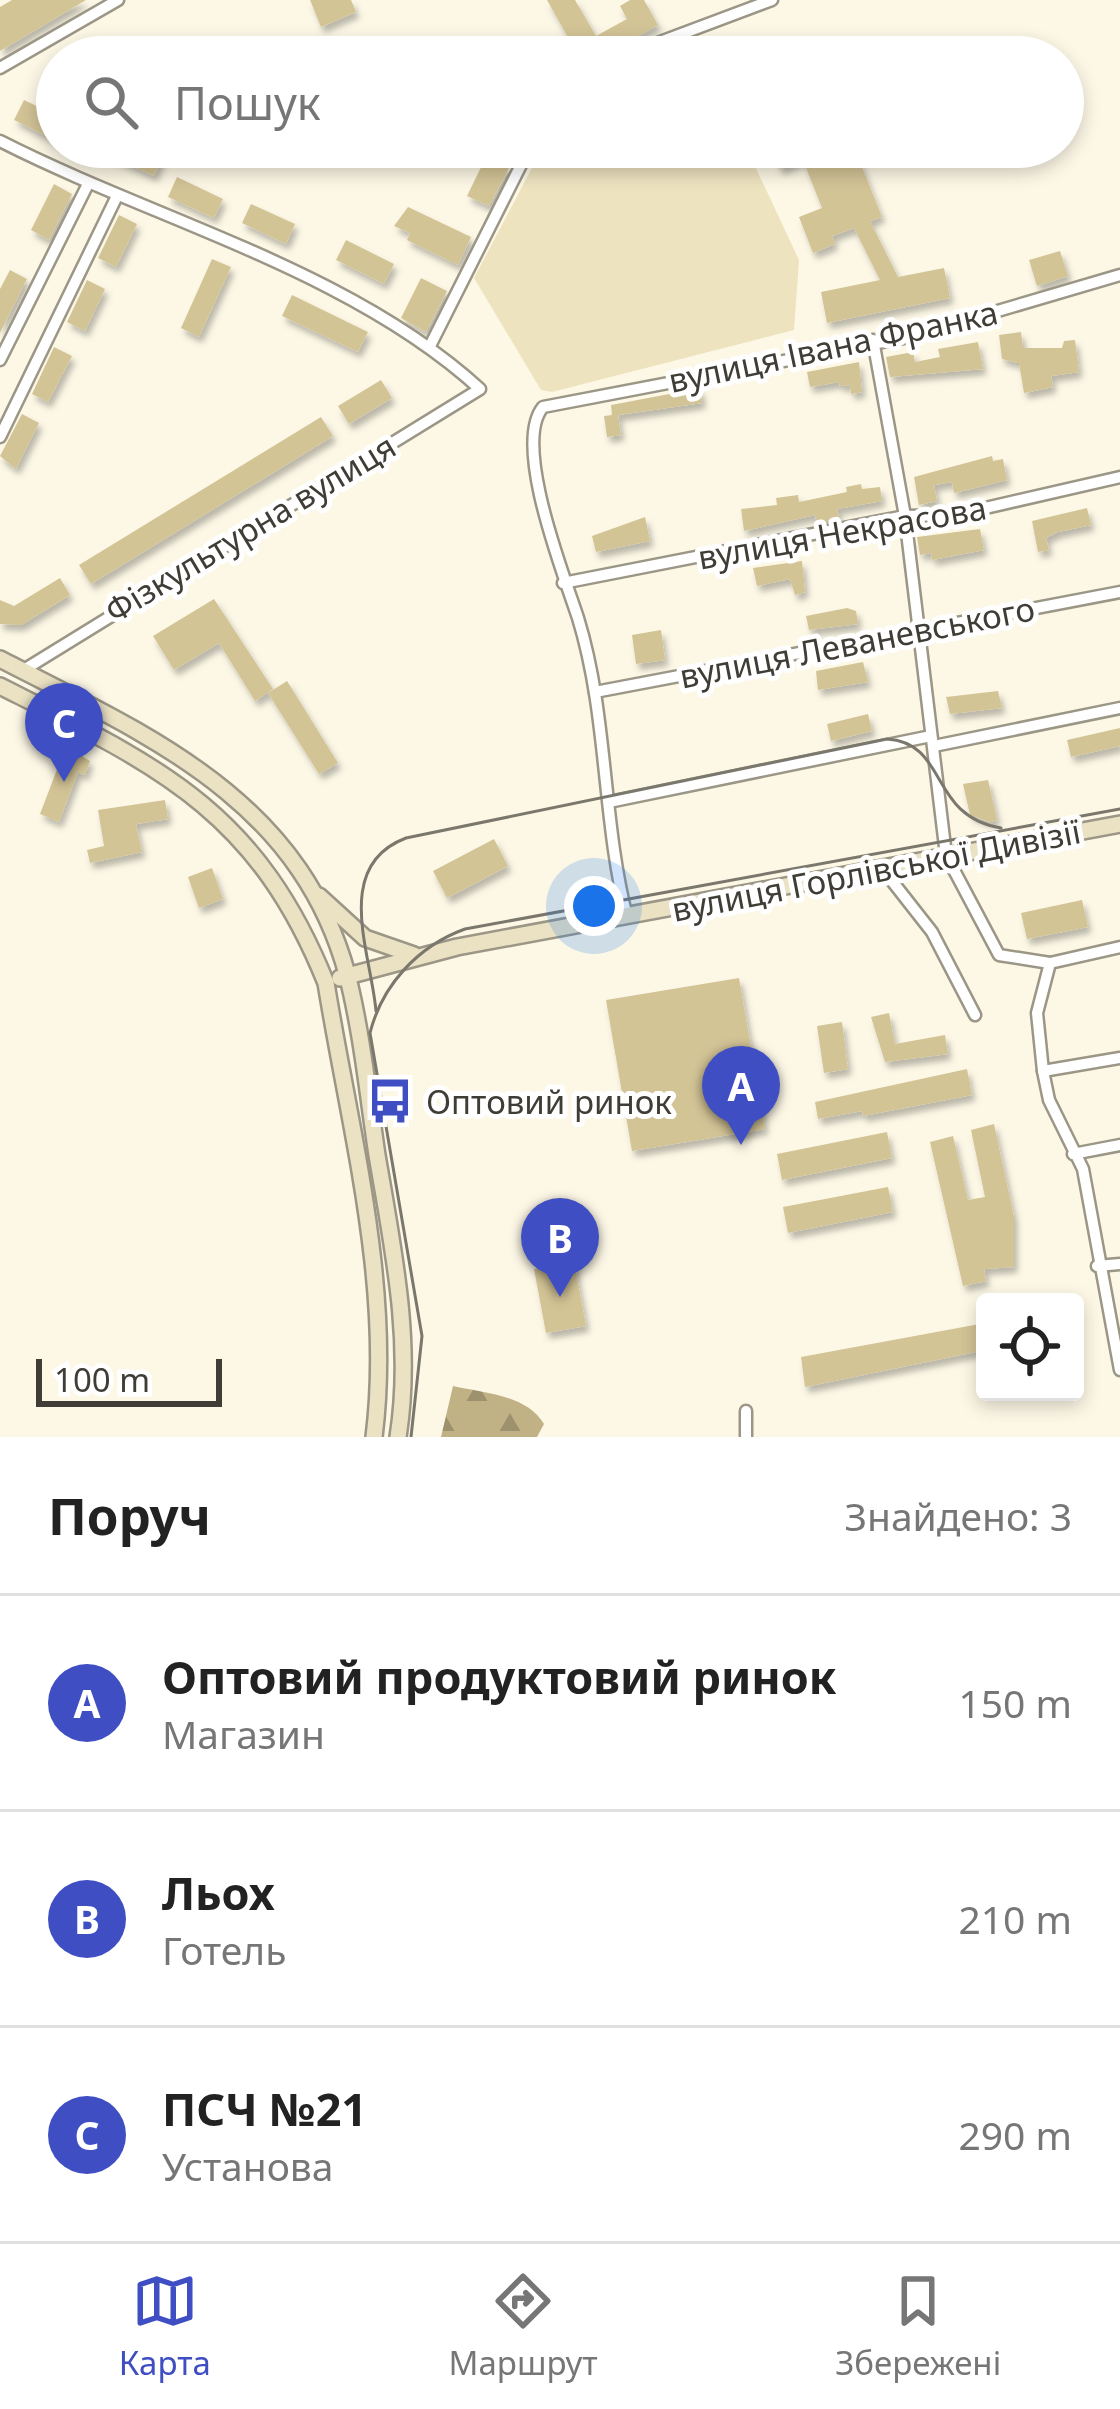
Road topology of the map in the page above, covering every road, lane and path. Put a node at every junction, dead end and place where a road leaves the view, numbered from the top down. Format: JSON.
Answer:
{"nodes":[{"id":1,"x":118,"y":0,"type":"edge"},
{"id":2,"x":772,"y":0,"type":"edge"},
{"id":3,"x":56,"y":36,"type":"edge"},
{"id":4,"x":676,"y":36,"type":"edge"},
{"id":5,"x":36,"y":47,"type":"edge"},
{"id":6,"x":0,"y":68,"type":"edge"},
{"id":7,"x":0,"y":141,"type":"edge"},
{"id":8,"x":36,"y":159,"type":"edge"},
{"id":9,"x":55,"y":168,"type":"edge"},
{"id":10,"x":519,"y":168,"type":"edge"},
{"id":11,"x":88,"y":184,"type":"junction"},
{"id":12,"x":117,"y":196,"type":"junction"},
{"id":13,"x":1120,"y":275,"type":"edge"},
{"id":14,"x":873,"y":340,"type":"junction"},
{"id":15,"x":430,"y":346,"type":"junction"},
{"id":16,"x":0,"y":360,"type":"edge"},
{"id":17,"x":0,"y":437,"type":"edge"},
{"id":18,"x":1120,"y":477,"type":"edge"},
{"id":19,"x":905,"y":516,"type":"junction"},
{"id":20,"x":563,"y":583,"type":"junction"},
{"id":21,"x":1120,"y":592,"type":"edge"},
{"id":22,"x":917,"y":630,"type":"junction"},
{"id":23,"x":0,"y":659,"type":"edge"},
{"id":24,"x":22,"y":670,"type":"junction"},
{"id":25,"x":0,"y":686,"type":"edge"},
{"id":26,"x":595,"y":692,"type":"junction"},
{"id":27,"x":1120,"y":708,"type":"edge"},
{"id":28,"x":932,"y":741,"type":"junction"},
{"id":29,"x":609,"y":802,"type":"junction"},
{"id":30,"x":1120,"y":824,"type":"edge"},
{"id":31,"x":946,"y":855,"type":"junction"},
{"id":32,"x":881,"y":867,"type":"junction"},
{"id":33,"x":309,"y":885,"type":"junction"},
{"id":34,"x":627,"y":917,"type":"junction"},
{"id":35,"x":1120,"y":947,"type":"edge"},
{"id":36,"x":419,"y":956,"type":"junction"},
{"id":37,"x":1050,"y":963,"type":"junction"},
{"id":38,"x":347,"y":976,"type":"junction"},
{"id":39,"x":326,"y":983,"type":"junction"},
{"id":40,"x":975,"y":1015,"type":"dead end"},
{"id":41,"x":1120,"y":1058,"type":"edge"},
{"id":42,"x":1043,"y":1071,"type":"junction"},
{"id":43,"x":1120,"y":1145,"type":"edge"},
{"id":44,"x":1073,"y":1154,"type":"junction"},
{"id":45,"x":1120,"y":1264,"type":"edge"},
{"id":46,"x":1097,"y":1266,"type":"junction"},
{"id":47,"x":1119,"y":1363,"type":"edge"},
{"id":48,"x":746,"y":1411,"type":"dead end"},
{"id":49,"x":374,"y":1437,"type":"edge"},
{"id":50,"x":398,"y":1437,"type":"edge"},
{"id":51,"x":746,"y":1437,"type":"edge"}],
"edges":[{"from":1,"to":3,"type":"street"},
{"from":2,"to":4,"type":"street"},
{"from":5,"to":6,"type":"street"},
{"from":7,"to":8,"type":"street"},
{"from":9,"to":11,"type":"street"},
{"from":10,"to":15,"type":"street"},
{"from":11,"to":12,"type":"street"},
{"from":11,"to":16,"type":"street"},
{"from":12,"to":15,"type":"street"},
{"from":12,"to":17,"type":"street"},
{"from":13,"to":14,"type":"street","name":"вулиця Івана Франка"},
{"from":14,"to":19,"type":"street"},
{"from":14,"to":20,"type":"street","name":"вулиця Івана Франка"},
{"from":15,"to":24,"type":"street","name":"Фізкультурна вулиця"},
{"from":18,"to":19,"type":"street","name":"вулиця Некрасова"},
{"from":19,"to":20,"type":"street","name":"вулиця Некрасова"},
{"from":19,"to":22,"type":"street"},
{"from":20,"to":26,"type":"street"},
{"from":21,"to":22,"type":"street","name":"вулиця Леваневського"},
{"from":22,"to":26,"type":"street","name":"вулиця Леваневського"},
{"from":22,"to":28,"type":"street"},
{"from":23,"to":24,"type":"main road"},
{"from":24,"to":33,"type":"main road"},
{"from":25,"to":39,"type":"main road"},
{"from":26,"to":29,"type":"street"},
{"from":27,"to":28,"type":"street"},
{"from":28,"to":29,"type":"street"},
{"from":28,"to":31,"type":"street"},
{"from":29,"to":34,"type":"street"},
{"from":30,"to":31,"type":"main road","name":"вулиця Горлівської Дивізії"},
{"from":31,"to":32,"type":"main road","name":"вулиця Горлівської Дивізії"},
{"from":31,"to":37,"type":"street"},
{"from":32,"to":34,"type":"main road","name":"вулиця Горлівської Дивізії"},
{"from":32,"to":40,"type":"street"},
{"from":33,"to":36,"type":"main road"},
{"from":33,"to":38,"type":"main road"},
{"from":34,"to":36,"type":"main road","name":"вулиця Горлівської Дивізії"},
{"from":35,"to":37,"type":"street"},
{"from":36,"to":38,"type":"main road","name":"вулиця Горлівської Дивізії"},
{"from":37,"to":42,"type":"street"},
{"from":38,"to":39,"type":"main road","name":"вулиця Горлівської Дивізії"},
{"from":38,"to":50,"type":"main road"},
{"from":39,"to":49,"type":"main road"},
{"from":41,"to":42,"type":"street"},
{"from":42,"to":44,"type":"street"},
{"from":43,"to":44,"type":"street"},
{"from":44,"to":46,"type":"street"},
{"from":45,"to":46,"type":"street"},
{"from":46,"to":47,"type":"street"},
{"from":48,"to":51,"type":"street"}]}
